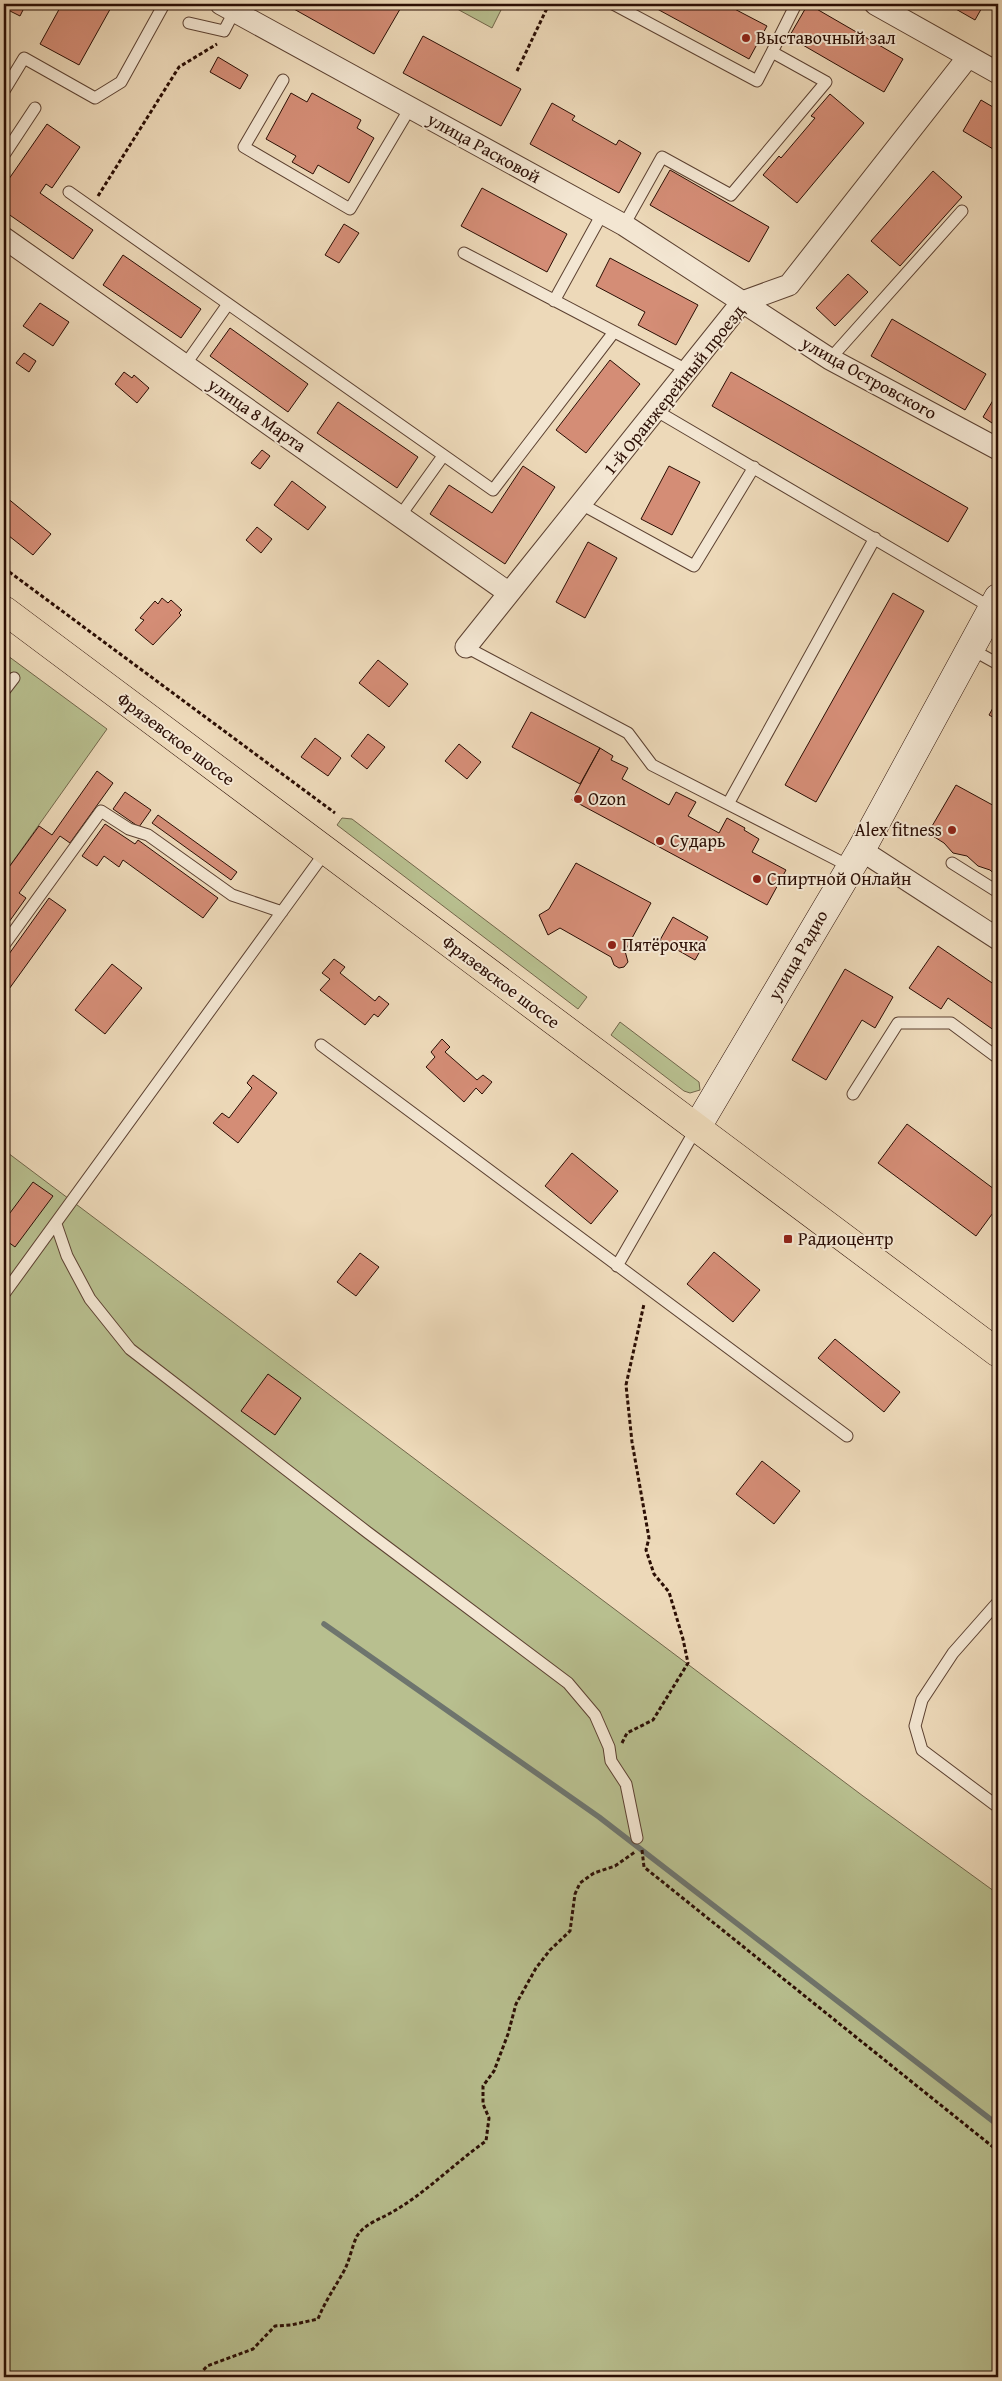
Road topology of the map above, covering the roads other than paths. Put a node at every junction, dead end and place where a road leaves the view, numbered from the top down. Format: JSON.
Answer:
{"nodes":[{"id":1,"x":158,"y":4,"type":"edge"},
{"id":2,"x":613,"y":4,"type":"edge"},
{"id":3,"x":796,"y":4,"type":"edge"},
{"id":4,"x":875,"y":4,"type":"edge"},
{"id":5,"x":231,"y":6,"type":"edge"},
{"id":6,"x":189,"y":23,"type":"dead end"},
{"id":7,"x":772,"y":52,"type":"junction"},
{"id":8,"x":968,"y":57,"type":"junction"},
{"id":9,"x":998,"y":73,"type":"edge"},
{"id":10,"x":283,"y":80,"type":"dead end"},
{"id":11,"x":4,"y":91,"type":"edge"},
{"id":12,"x":35,"y":108,"type":"dead end"},
{"id":13,"x":410,"y":108,"type":"junction"},
{"id":14,"x":4,"y":155,"type":"edge"},
{"id":15,"x":69,"y":192,"type":"dead end"},
{"id":16,"x":962,"y":212,"type":"dead end"},
{"id":17,"x":602,"y":214,"type":"junction"},
{"id":18,"x":624,"y":225,"type":"junction"},
{"id":19,"x":4,"y":238,"type":"edge"},
{"id":20,"x":464,"y":253,"type":"dead end"},
{"id":21,"x":554,"y":301,"type":"junction"},
{"id":22,"x":742,"y":302,"type":"junction"},
{"id":23,"x":228,"y":304,"type":"junction"},
{"id":24,"x":614,"y":332,"type":"junction"},
{"id":25,"x":830,"y":359,"type":"junction"},
{"id":26,"x":185,"y":365,"type":"junction"},
{"id":27,"x":687,"y":370,"type":"junction"},
{"id":28,"x":655,"y":410,"type":"junction"},
{"id":29,"x":998,"y":449,"type":"edge"},
{"id":30,"x":443,"y":456,"type":"junction"},
{"id":31,"x":754,"y":466,"type":"junction"},
{"id":32,"x":581,"y":504,"type":"junction"},
{"id":33,"x":400,"y":516,"type":"junction"},
{"id":34,"x":875,"y":538,"type":"junction"},
{"id":35,"x":509,"y":594,"type":"junction"},
{"id":36,"x":995,"y":603,"type":"edge"},
{"id":37,"x":4,"y":610,"type":"edge"},
{"id":38,"x":466,"y":647,"type":"joint"},
{"id":39,"x":971,"y":649,"type":"junction"},
{"id":40,"x":998,"y":664,"type":"edge"},
{"id":41,"x":14,"y":678,"type":"dead end"},
{"id":42,"x":4,"y":691,"type":"edge"},
{"id":43,"x":728,"y":804,"type":"junction"},
{"id":44,"x":326,"y":851,"type":"junction"},
{"id":45,"x":856,"y":859,"type":"junction"},
{"id":46,"x":952,"y":863,"type":"dead end"},
{"id":47,"x":998,"y":892,"type":"edge"},
{"id":48,"x":282,"y":912,"type":"junction"},
{"id":49,"x":998,"y":939,"type":"edge"},
{"id":50,"x":4,"y":945,"type":"edge"},
{"id":51,"x":321,"y":1045,"type":"dead end"},
{"id":52,"x":998,"y":1058,"type":"edge"},
{"id":53,"x":853,"y":1094,"type":"dead end"},
{"id":54,"x":697,"y":1128,"type":"junction"},
{"id":55,"x":56,"y":1224,"type":"junction"},
{"id":56,"x":617,"y":1266,"type":"junction"},
{"id":57,"x":4,"y":1294,"type":"edge"},
{"id":58,"x":998,"y":1353,"type":"edge"},
{"id":59,"x":847,"y":1436,"type":"dead end"},
{"id":60,"x":998,"y":1602,"type":"edge"},
{"id":61,"x":998,"y":1807,"type":"edge"},
{"id":62,"x":637,"y":1838,"type":"road end"}],
"edges":[{"from":1,"to":11,"type":"lane"},
{"from":2,"to":7,"type":"lane"},
{"from":3,"to":7,"type":"lane"},
{"from":4,"to":8,"type":"street"},
{"from":5,"to":6,"type":"lane"},
{"from":5,"to":13,"type":"street","name":"улица Расковой"},
{"from":7,"to":18,"type":"lane"},
{"from":8,"to":9,"type":"street"},
{"from":8,"to":22,"type":"street","name":"1-й Оранжерейный проезд"},
{"from":10,"to":13,"type":"lane"},
{"from":12,"to":14,"type":"lane"},
{"from":13,"to":17,"type":"street","name":"улица Расковой"},
{"from":15,"to":23,"type":"lane"},
{"from":16,"to":25,"type":"lane"},
{"from":17,"to":18,"type":"street","name":"улица Расковой"},
{"from":17,"to":21,"type":"lane"},
{"from":18,"to":22,"type":"street","name":"улица Расковой"},
{"from":19,"to":26,"type":"street","name":"улица 8 Марта"},
{"from":20,"to":21,"type":"lane"},
{"from":21,"to":24,"type":"lane"},
{"from":22,"to":25,"type":"street","name":"улица Островского"},
{"from":22,"to":27,"type":"street","name":"1-й Оранжерейный проезд"},
{"from":23,"to":26,"type":"lane"},
{"from":23,"to":30,"type":"lane"},
{"from":24,"to":27,"type":"lane"},
{"from":24,"to":30,"type":"lane"},
{"from":25,"to":29,"type":"street","name":"улица Островского"},
{"from":26,"to":33,"type":"street","name":"улица 8 Марта"},
{"from":27,"to":28,"type":"street","name":"1-й Оранжерейный проезд"},
{"from":28,"to":31,"type":"lane"},
{"from":28,"to":32,"type":"street","name":"1-й Оранжерейный проезд"},
{"from":30,"to":33,"type":"lane"},
{"from":31,"to":32,"type":"lane"},
{"from":31,"to":34,"type":"lane"},
{"from":32,"to":35,"type":"street","name":"1-й Оранжерейный проезд"},
{"from":33,"to":35,"type":"street","name":"улица 8 Марта"},
{"from":34,"to":36,"type":"lane"},
{"from":34,"to":43,"type":"lane"},
{"from":35,"to":38,"type":"street","name":"1-й Оранжерейный проезд"},
{"from":36,"to":39,"type":"main road","name":"улица Радио"},
{"from":37,"to":44,"type":"highway","name":"Фрязевское шоссе"},
{"from":38,"to":43,"type":"lane"},
{"from":39,"to":40,"type":"lane"},
{"from":39,"to":45,"type":"main road","name":"улица Радио"},
{"from":41,"to":42,"type":"lane"},
{"from":43,"to":45,"type":"lane"},
{"from":44,"to":48,"type":"lane"},
{"from":44,"to":54,"type":"highway","name":"Фрязевское шоссе"},
{"from":45,"to":49,"type":"street"},
{"from":45,"to":54,"type":"main road","name":"улица Радио"},
{"from":46,"to":47,"type":"lane"},
{"from":48,"to":50,"type":"lane"},
{"from":48,"to":55,"type":"lane"},
{"from":51,"to":56,"type":"lane"},
{"from":52,"to":53,"type":"lane"},
{"from":54,"to":56,"type":"lane"},
{"from":54,"to":58,"type":"highway","name":"Фрязевское шоссе"},
{"from":55,"to":57,"type":"lane"},
{"from":55,"to":62,"type":"lane"},
{"from":56,"to":59,"type":"lane"},
{"from":60,"to":61,"type":"lane"}]}
